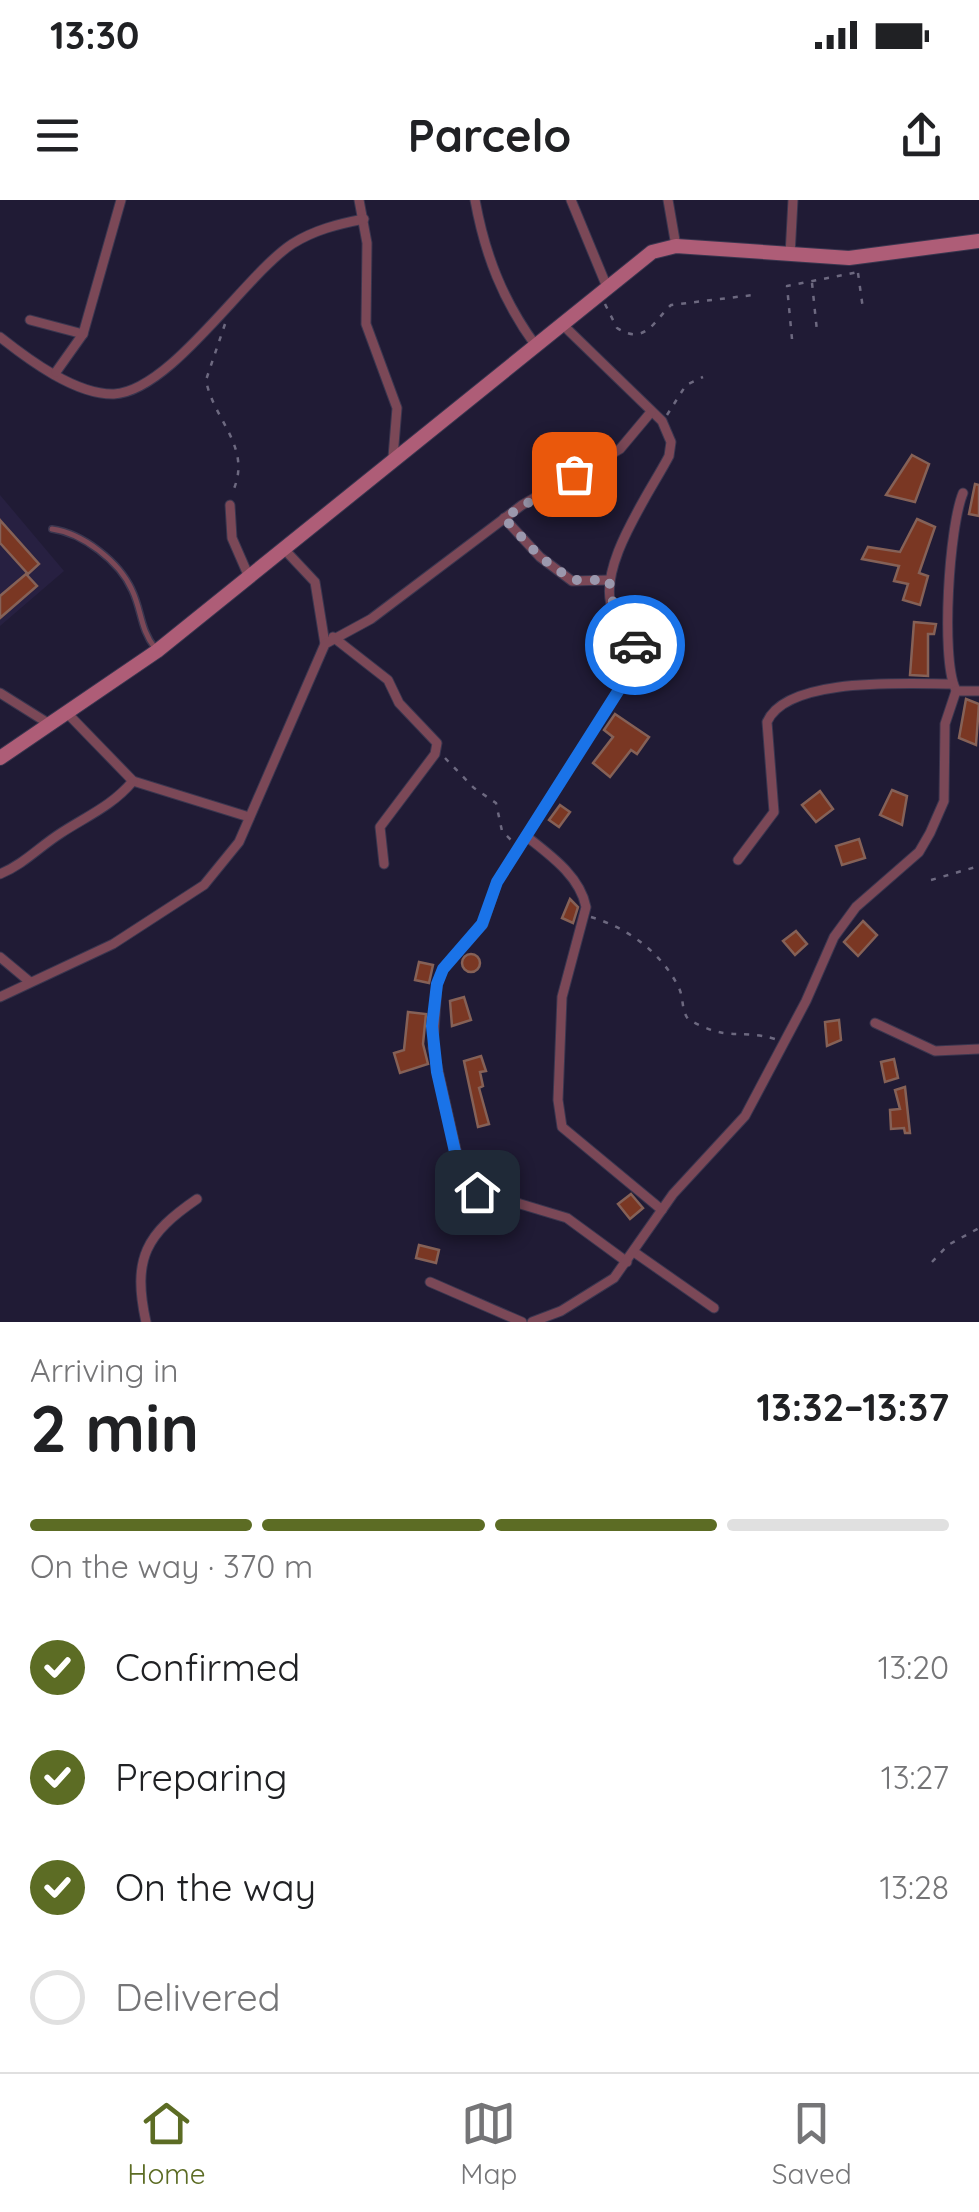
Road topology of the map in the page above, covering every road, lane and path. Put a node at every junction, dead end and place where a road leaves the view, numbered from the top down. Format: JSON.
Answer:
{"nodes":[{"id":1,"x":121,"y":200,"type":"edge"},
{"id":2,"x":360,"y":200,"type":"edge"},
{"id":3,"x":475,"y":200,"type":"edge"},
{"id":4,"x":571,"y":200,"type":"edge"},
{"id":5,"x":668,"y":200,"type":"edge"},
{"id":6,"x":793,"y":200,"type":"edge"},
{"id":7,"x":364,"y":219,"type":"junction"},
{"id":8,"x":979,"y":241,"type":"edge"},
{"id":9,"x":676,"y":246,"type":"junction"},
{"id":10,"x":790,"y":256,"type":"junction"},
{"id":11,"x":857,"y":264,"type":"junction"},
{"id":12,"x":812,"y":282,"type":"junction"},
{"id":13,"x":604,"y":290,"type":"junction"},
{"id":14,"x":753,"y":294,"type":"dead end"},
{"id":15,"x":863,"y":310,"type":"dead end"},
{"id":16,"x":224,"y":313,"type":"junction"},
{"id":17,"x":30,"y":320,"type":"dead end"},
{"id":18,"x":564,"y":326,"type":"junction"},
{"id":19,"x":817,"y":331,"type":"dead end"},
{"id":20,"x":83,"y":334,"type":"junction"},
{"id":21,"x":0,"y":337,"type":"edge"},
{"id":22,"x":792,"y":339,"type":"dead end"},
{"id":23,"x":538,"y":348,"type":"junction"},
{"id":24,"x":56,"y":372,"type":"junction"},
{"id":25,"x":702,"y":378,"type":"dead end"},
{"id":26,"x":651,"y":412,"type":"junction"},
{"id":27,"x":662,"y":421,"type":"junction"},
{"id":28,"x":393,"y":457,"type":"junction"},
{"id":29,"x":963,"y":493,"type":"dead end"},
{"id":30,"x":230,"y":505,"type":"joint"},
{"id":31,"x":504,"y":518,"type":"junction"},
{"id":32,"x":52,"y":529,"type":"dead end"},
{"id":33,"x":284,"y":549,"type":"junction"},
{"id":34,"x":249,"y":577,"type":"junction"},
{"id":35,"x":609,"y":580,"type":"junction"},
{"id":36,"x":329,"y":640,"type":"junction"},
{"id":37,"x":157,"y":650,"type":"junction"},
{"id":38,"x":954,"y":688,"type":"junction"},
{"id":39,"x":979,"y":691,"type":"edge"},
{"id":40,"x":0,"y":693,"type":"edge"},
{"id":41,"x":68,"y":714,"type":"junction"},
{"id":42,"x":52,"y":725,"type":"junction"},
{"id":43,"x":438,"y":749,"type":"junction"},
{"id":44,"x":0,"y":758,"type":"edge"},
{"id":45,"x":133,"y":781,"type":"junction"},
{"id":46,"x":248,"y":817,"type":"junction"},
{"id":47,"x":523,"y":840,"type":"junction"},
{"id":48,"x":738,"y":860,"type":"dead end"},
{"id":49,"x":384,"y":864,"type":"dead end"},
{"id":50,"x":979,"y":866,"type":"edge"},
{"id":51,"x":0,"y":874,"type":"edge"},
{"id":52,"x":932,"y":880,"type":"dead end"},
{"id":53,"x":585,"y":915,"type":"junction"},
{"id":54,"x":0,"y":957,"type":"edge"},
{"id":55,"x":30,"y":982,"type":"junction"},
{"id":56,"x":0,"y":996,"type":"edge"},
{"id":57,"x":875,"y":1022,"type":"dead end"},
{"id":58,"x":785,"y":1042,"type":"junction"},
{"id":59,"x":979,"y":1049,"type":"edge"},
{"id":60,"x":197,"y":1199,"type":"dead end"},
{"id":61,"x":662,"y":1210,"type":"junction"},
{"id":62,"x":979,"y":1228,"type":"edge"},
{"id":63,"x":634,"y":1252,"type":"junction"},
{"id":64,"x":627,"y":1262,"type":"junction"},
{"id":65,"x":932,"y":1262,"type":"dead end"},
{"id":66,"x":430,"y":1282,"type":"dead end"},
{"id":67,"x":714,"y":1308,"type":"dead end"},
{"id":68,"x":146,"y":1322,"type":"edge"},
{"id":69,"x":522,"y":1322,"type":"edge"},
{"id":70,"x":532,"y":1322,"type":"edge"}],
"edges":[{"from":1,"to":20,"type":"street"},
{"from":2,"to":7,"type":"street"},
{"from":3,"to":23,"type":"street"},
{"from":4,"to":13,"type":"street"},
{"from":5,"to":9,"type":"street"},
{"from":6,"to":10,"type":"street"},
{"from":7,"to":16,"type":"street"},
{"from":7,"to":28,"type":"street"},
{"from":8,"to":11,"type":"street"},
{"from":9,"to":10,"type":"street"},
{"from":9,"to":13,"type":"street"},
{"from":10,"to":11,"type":"street"},
{"from":11,"to":12,"type":"path"},
{"from":11,"to":15,"type":"path"},
{"from":12,"to":19,"type":"path"},
{"from":12,"to":22,"type":"path"},
{"from":13,"to":14,"type":"path"},
{"from":13,"to":18,"type":"street"},
{"from":16,"to":24,"type":"street"},
{"from":16,"to":30,"type":"path"},
{"from":17,"to":20,"type":"street"},
{"from":18,"to":23,"type":"street"},
{"from":18,"to":26,"type":"street"},
{"from":20,"to":24,"type":"street"},
{"from":21,"to":24,"type":"street"},
{"from":23,"to":28,"type":"street"},
{"from":25,"to":27,"type":"path"},
{"from":26,"to":27,"type":"street"},
{"from":26,"to":31,"type":"street"},
{"from":27,"to":35,"type":"street"},
{"from":28,"to":33,"type":"street"},
{"from":29,"to":38,"type":"street"},
{"from":30,"to":34,"type":"street"},
{"from":31,"to":35,"type":"street"},
{"from":31,"to":36,"type":"street"},
{"from":32,"to":37,"type":"lane"},
{"from":33,"to":34,"type":"street"},
{"from":33,"to":36,"type":"street"},
{"from":34,"to":37,"type":"street"},
{"from":35,"to":47,"type":"street"},
{"from":36,"to":43,"type":"street"},
{"from":36,"to":46,"type":"street"},
{"from":37,"to":41,"type":"street"},
{"from":38,"to":39,"type":"street"},
{"from":38,"to":48,"type":"street"},
{"from":38,"to":58,"type":"street"},
{"from":40,"to":42,"type":"street"},
{"from":41,"to":42,"type":"street"},
{"from":41,"to":45,"type":"street"},
{"from":42,"to":44,"type":"street"},
{"from":43,"to":47,"type":"path"},
{"from":43,"to":49,"type":"street"},
{"from":45,"to":46,"type":"street"},
{"from":45,"to":51,"type":"street"},
{"from":46,"to":55,"type":"street"},
{"from":47,"to":53,"type":"street"},
{"from":47,"to":64,"type":"street"},
{"from":50,"to":52,"type":"path"},
{"from":53,"to":58,"type":"path"},
{"from":53,"to":61,"type":"street"},
{"from":54,"to":55,"type":"street"},
{"from":55,"to":56,"type":"street"},
{"from":57,"to":59,"type":"street"},
{"from":58,"to":61,"type":"street"},
{"from":60,"to":68,"type":"street"},
{"from":61,"to":63,"type":"street"},
{"from":62,"to":65,"type":"path"},
{"from":63,"to":64,"type":"street"},
{"from":63,"to":67,"type":"street"},
{"from":64,"to":70,"type":"street"},
{"from":66,"to":69,"type":"street"}]}
